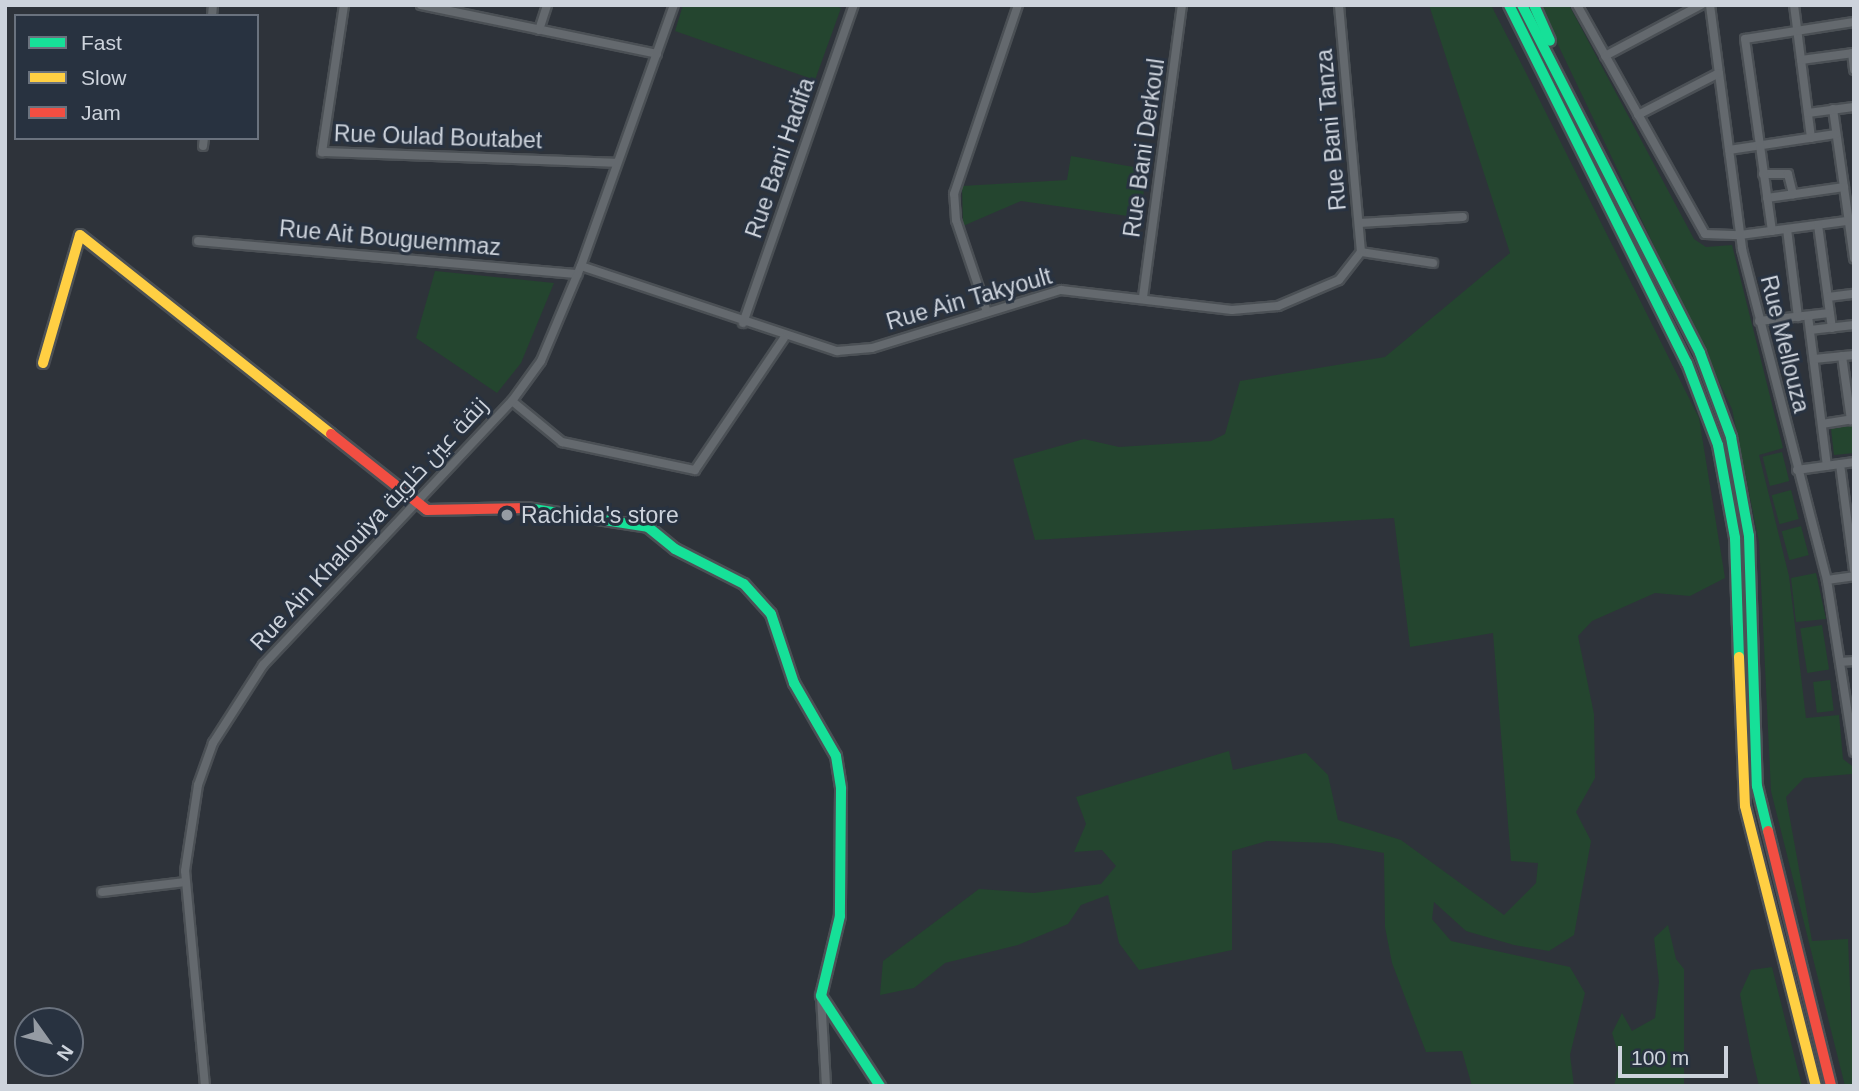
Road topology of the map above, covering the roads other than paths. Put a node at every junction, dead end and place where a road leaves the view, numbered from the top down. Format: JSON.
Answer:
{"nodes":[{"id":1,"x":344,"y":5,"type":"edge"},
{"id":2,"x":547,"y":5,"type":"edge"},
{"id":3,"x":674,"y":5,"type":"edge"},
{"id":4,"x":854,"y":5,"type":"edge"},
{"id":5,"x":1018,"y":5,"type":"edge"},
{"id":6,"x":1182,"y":5,"type":"edge"},
{"id":7,"x":1339,"y":5,"type":"edge"},
{"id":8,"x":1509,"y":5,"type":"edge"},
{"id":9,"x":1522,"y":5,"type":"edge"},
{"id":10,"x":1534,"y":5,"type":"edge"},
{"id":11,"x":1577,"y":5,"type":"edge"},
{"id":12,"x":1701,"y":5,"type":"edge"},
{"id":13,"x":1710,"y":5,"type":"edge"},
{"id":14,"x":1794,"y":5,"type":"edge"},
{"id":15,"x":426,"y":6,"type":"edge"},
{"id":16,"x":1854,"y":22,"type":"edge"},
{"id":17,"x":1797,"y":29,"type":"junction"},
{"id":18,"x":539,"y":30,"type":"junction"},
{"id":19,"x":1853,"y":53,"type":"edge"},
{"id":20,"x":657,"y":54,"type":"junction"},
{"id":21,"x":1605,"y":56,"type":"junction"},
{"id":22,"x":1801,"y":60,"type":"junction"},
{"id":23,"x":1854,"y":70,"type":"edge"},
{"id":24,"x":1719,"y":73,"type":"junction"},
{"id":25,"x":1854,"y":107,"type":"edge"},
{"id":26,"x":1833,"y":109,"type":"junction"},
{"id":27,"x":1808,"y":113,"type":"junction"},
{"id":28,"x":1638,"y":115,"type":"junction"},
{"id":29,"x":1836,"y":134,"type":"junction"},
{"id":30,"x":1811,"y":138,"type":"junction"},
{"id":31,"x":1592,"y":142,"type":"junction"},
{"id":32,"x":1759,"y":145,"type":"junction"},
{"id":33,"x":1729,"y":150,"type":"junction"},
{"id":34,"x":617,"y":163,"type":"junction"},
{"id":35,"x":1763,"y":174,"type":"junction"},
{"id":36,"x":1844,"y":187,"type":"junction"},
{"id":37,"x":1793,"y":194,"type":"junction"},
{"id":38,"x":1767,"y":198,"type":"junction"},
{"id":39,"x":1463,"y":217,"type":"dead end"},
{"id":40,"x":1851,"y":220,"type":"edge"},
{"id":41,"x":1359,"y":223,"type":"junction"},
{"id":42,"x":1818,"y":225,"type":"junction"},
{"id":43,"x":1787,"y":229,"type":"junction"},
{"id":44,"x":1772,"y":231,"type":"junction"},
{"id":45,"x":1740,"y":235,"type":"junction"},
{"id":46,"x":198,"y":241,"type":"dead end"},
{"id":47,"x":1361,"y":251,"type":"junction"},
{"id":48,"x":1853,"y":254,"type":"edge"},
{"id":49,"x":1433,"y":263,"type":"dead end"},
{"id":50,"x":580,"y":270,"type":"junction"},
{"id":51,"x":1854,"y":294,"type":"edge"},
{"id":52,"x":1143,"y":296,"type":"junction"},
{"id":53,"x":1828,"y":297,"type":"junction"},
{"id":54,"x":986,"y":309,"type":"junction"},
{"id":55,"x":1830,"y":313,"type":"junction"},
{"id":56,"x":1803,"y":316,"type":"junction"},
{"id":57,"x":1759,"y":321,"type":"junction"},
{"id":58,"x":743,"y":323,"type":"junction"},
{"id":59,"x":1854,"y":325,"type":"edge"},
{"id":60,"x":1832,"y":328,"type":"junction"},
{"id":61,"x":1810,"y":330,"type":"junction"},
{"id":62,"x":784,"y":338,"type":"junction"},
{"id":63,"x":1854,"y":355,"type":"edge"},
{"id":64,"x":1842,"y":356,"type":"junction"},
{"id":65,"x":1814,"y":359,"type":"junction"},
{"id":66,"x":43,"y":363,"type":"dead end"},
{"id":67,"x":1850,"y":388,"type":"edge"},
{"id":68,"x":512,"y":401,"type":"junction"},
{"id":69,"x":1852,"y":420,"type":"edge"},
{"id":70,"x":1822,"y":424,"type":"junction"},
{"id":71,"x":1854,"y":462,"type":"edge"},
{"id":72,"x":1840,"y":464,"type":"junction"},
{"id":73,"x":1827,"y":466,"type":"junction"},
{"id":74,"x":1797,"y":470,"type":"junction"},
{"id":75,"x":418,"y":497,"type":"junction"},
{"id":76,"x":1854,"y":570,"type":"edge"},
{"id":77,"x":1854,"y":576,"type":"edge"},
{"id":78,"x":1827,"y":580,"type":"junction"},
{"id":79,"x":1854,"y":661,"type":"edge"},
{"id":80,"x":1840,"y":663,"type":"junction"},
{"id":81,"x":1854,"y":752,"type":"edge"},
{"id":82,"x":185,"y":882,"type":"junction"},
{"id":83,"x":102,"y":892,"type":"dead end"},
{"id":84,"x":821,"y":996,"type":"junction"},
{"id":85,"x":205,"y":1086,"type":"edge"},
{"id":86,"x":826,"y":1086,"type":"edge"},
{"id":87,"x":880,"y":1086,"type":"edge"},
{"id":88,"x":1815,"y":1086,"type":"edge"},
{"id":89,"x":1831,"y":1086,"type":"edge"}],
"edges":[{"from":1,"to":34,"type":"street","name":"Rue Oulad Boutabet"},
{"from":2,"to":18,"type":"street"},
{"from":3,"to":20,"type":"street","name":"Rue Ain Khalouiya زنقة عين خلوية"},
{"from":4,"to":58,"type":"street","name":"Rue Bani Hadifa"},
{"from":5,"to":54,"type":"street"},
{"from":6,"to":52,"type":"street","name":"Rue Bani Derkoul"},
{"from":7,"to":41,"type":"street","name":"Rue Bani Tanza"},
{"from":8,"to":88,"type":"main road"},
{"from":9,"to":31,"type":"main road"},
{"from":10,"to":31,"type":"main road"},
{"from":11,"to":21,"type":"street"},
{"from":12,"to":21,"type":"street"},
{"from":13,"to":24,"type":"street","name":"Rue Mellouza"},
{"from":14,"to":17,"type":"street"},
{"from":15,"to":18,"type":"street"},
{"from":16,"to":17,"type":"street"},
{"from":17,"to":22,"type":"street"},
{"from":17,"to":32,"type":"street"},
{"from":18,"to":20,"type":"street"},
{"from":19,"to":22,"type":"street"},
{"from":19,"to":23,"type":"street"},
{"from":20,"to":34,"type":"street","name":"Rue Ain Khalouiya زنقة عين خلوية"},
{"from":21,"to":28,"type":"street"},
{"from":22,"to":27,"type":"street"},
{"from":24,"to":28,"type":"street"},
{"from":24,"to":33,"type":"street","name":"Rue Mellouza"},
{"from":25,"to":26,"type":"street"},
{"from":26,"to":27,"type":"street"},
{"from":26,"to":29,"type":"street"},
{"from":27,"to":30,"type":"street"},
{"from":28,"to":45,"type":"street"},
{"from":29,"to":30,"type":"street"},
{"from":29,"to":36,"type":"street"},
{"from":30,"to":32,"type":"street"},
{"from":31,"to":89,"type":"main road"},
{"from":32,"to":33,"type":"street"},
{"from":32,"to":35,"type":"street"},
{"from":33,"to":45,"type":"street","name":"Rue Mellouza"},
{"from":34,"to":50,"type":"street","name":"Rue Ain Khalouiya زنقة عين خلوية"},
{"from":35,"to":37,"type":"street"},
{"from":35,"to":38,"type":"street"},
{"from":36,"to":37,"type":"street"},
{"from":36,"to":40,"type":"street"},
{"from":37,"to":38,"type":"street"},
{"from":38,"to":44,"type":"street"},
{"from":39,"to":41,"type":"street"},
{"from":40,"to":42,"type":"street"},
{"from":40,"to":48,"type":"street"},
{"from":41,"to":47,"type":"street","name":"Rue Bani Tanza"},
{"from":42,"to":43,"type":"street"},
{"from":42,"to":53,"type":"street"},
{"from":43,"to":44,"type":"street"},
{"from":43,"to":56,"type":"street"},
{"from":44,"to":45,"type":"street"},
{"from":45,"to":57,"type":"street","name":"Rue Mellouza"},
{"from":46,"to":50,"type":"street","name":"Rue Ait Bouguemmaz"},
{"from":47,"to":49,"type":"street"},
{"from":47,"to":52,"type":"street","name":"Rue Ain Takyoult"},
{"from":50,"to":58,"type":"street","name":"Rue Ain Takyoult"},
{"from":50,"to":68,"type":"street","name":"Rue Ain Khalouiya زنقة عين خلوية"},
{"from":51,"to":53,"type":"street"},
{"from":52,"to":54,"type":"street","name":"Rue Ain Takyoult"},
{"from":53,"to":55,"type":"street"},
{"from":54,"to":62,"type":"street","name":"Rue Ain Takyoult"},
{"from":55,"to":56,"type":"street"},
{"from":55,"to":60,"type":"street"},
{"from":56,"to":57,"type":"street"},
{"from":56,"to":61,"type":"street"},
{"from":57,"to":74,"type":"street","name":"Rue Mellouza"},
{"from":58,"to":62,"type":"street","name":"Rue Ain Takyoult"},
{"from":59,"to":60,"type":"street"},
{"from":60,"to":61,"type":"street"},
{"from":61,"to":65,"type":"street"},
{"from":62,"to":68,"type":"street"},
{"from":63,"to":64,"type":"street"},
{"from":64,"to":65,"type":"street"},
{"from":64,"to":67,"type":"street"},
{"from":65,"to":70,"type":"street"},
{"from":66,"to":75,"type":"main road"},
{"from":67,"to":69,"type":"street"},
{"from":68,"to":75,"type":"street","name":"Rue Ain Khalouiya زنقة عين خلوية"},
{"from":69,"to":70,"type":"street"},
{"from":70,"to":73,"type":"street"},
{"from":71,"to":72,"type":"street"},
{"from":72,"to":73,"type":"street"},
{"from":72,"to":76,"type":"street"},
{"from":73,"to":74,"type":"street"},
{"from":74,"to":78,"type":"street","name":"Rue Mellouza"},
{"from":75,"to":82,"type":"street","name":"Rue Ain Khalouiya زنقة عين خلوية"},
{"from":75,"to":84,"type":"main road"},
{"from":77,"to":78,"type":"street"},
{"from":78,"to":80,"type":"street","name":"Rue Mellouza"},
{"from":79,"to":80,"type":"street"},
{"from":80,"to":81,"type":"street","name":"Rue Mellouza"},
{"from":82,"to":83,"type":"street"},
{"from":82,"to":85,"type":"street","name":"Rue Ain Khalouiya زنقة عين خلوية"},
{"from":84,"to":86,"type":"street"},
{"from":84,"to":87,"type":"main road"}]}
